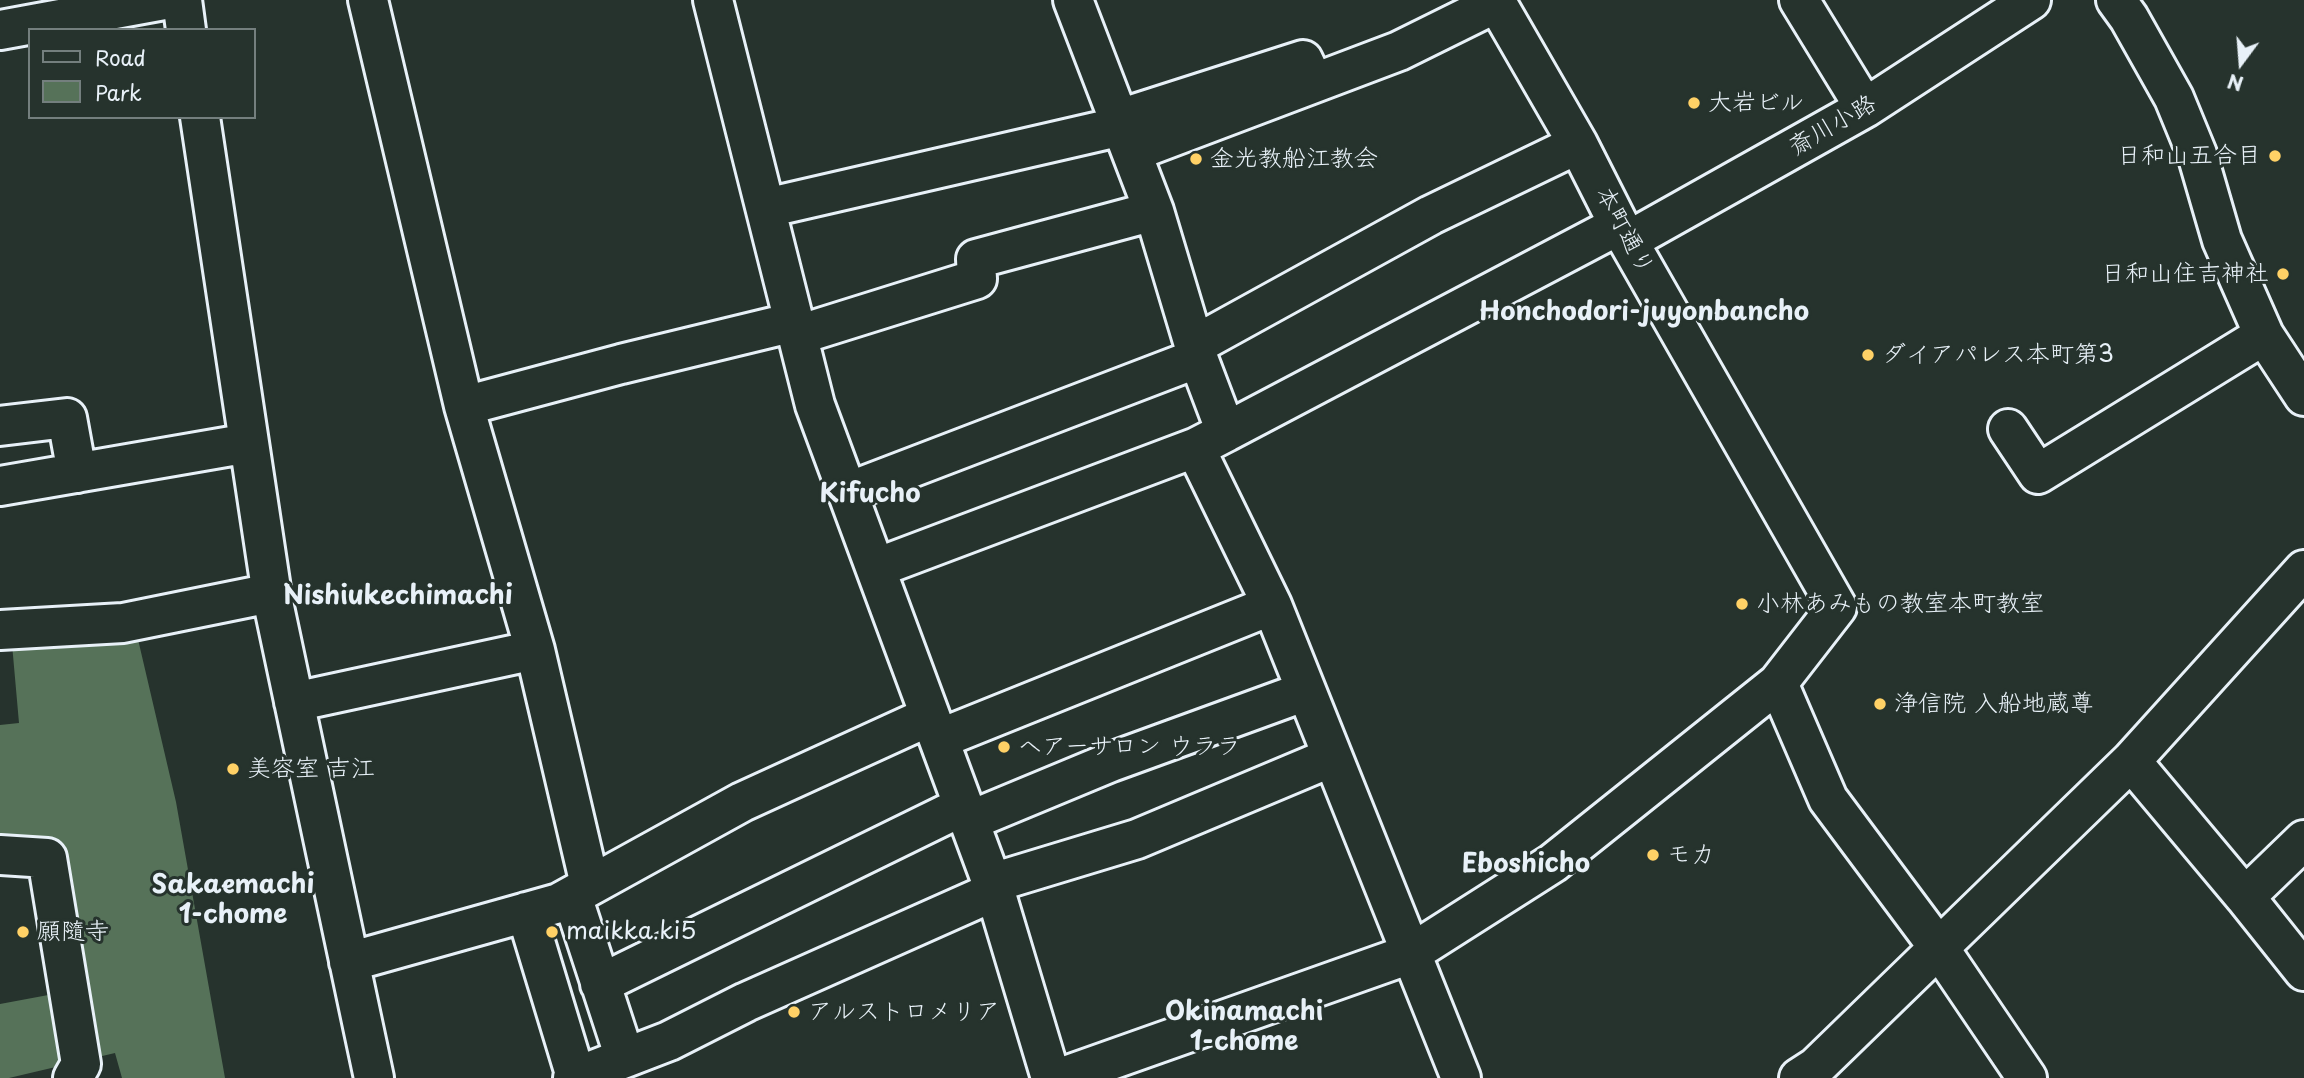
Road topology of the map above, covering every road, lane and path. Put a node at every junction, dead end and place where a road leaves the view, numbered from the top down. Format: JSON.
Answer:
{"nodes":[{"id":1,"x":164,"y":0,"type":"edge"},
{"id":2,"x":182,"y":0,"type":"edge"},
{"id":3,"x":369,"y":0,"type":"edge"},
{"id":4,"x":713,"y":0,"type":"edge"},
{"id":5,"x":1073,"y":0,"type":"edge"},
{"id":6,"x":1799,"y":0,"type":"edge"},
{"id":7,"x":2031,"y":0,"type":"edge"},
{"id":8,"x":2116,"y":0,"type":"edge"},
{"id":9,"x":1496,"y":2,"type":"edge"},
{"id":10,"x":186,"y":28,"type":"edge"},
{"id":11,"x":0,"y":30,"type":"edge"},
{"id":12,"x":1865,"y":108,"type":"junction"},
{"id":13,"x":200,"y":119,"type":"edge"},
{"id":14,"x":1124,"y":132,"type":"junction"},
{"id":15,"x":1578,"y":144,"type":"junction"},
{"id":16,"x":766,"y":208,"type":"junction"},
{"id":17,"x":1154,"y":211,"type":"junction"},
{"id":18,"x":1623,"y":233,"type":"junction"},
{"id":19,"x":796,"y":329,"type":"junction"},
{"id":20,"x":2264,"y":335,"type":"junction"},
{"id":21,"x":1197,"y":352,"type":"junction"},
{"id":22,"x":2304,"y":396,"type":"edge"},
{"id":23,"x":464,"y":406,"type":"junction"},
{"id":24,"x":0,"y":426,"type":"edge"},
{"id":25,"x":2008,"y":429,"type":"dead end"},
{"id":26,"x":1212,"y":440,"type":"junction"},
{"id":27,"x":249,"y":443,"type":"junction"},
{"id":28,"x":77,"y":473,"type":"junction"},
{"id":29,"x":0,"y":486,"type":"edge"},
{"id":30,"x":848,"y":492,"type":"junction"},
{"id":31,"x":876,"y":568,"type":"junction"},
{"id":32,"x":2304,"y":570,"type":"edge"},
{"id":33,"x":271,"y":593,"type":"junction"},
{"id":34,"x":1272,"y":606,"type":"junction"},
{"id":35,"x":0,"y":631,"type":"edge"},
{"id":36,"x":535,"y":650,"type":"junction"},
{"id":37,"x":1778,"y":683,"type":"junction"},
{"id":38,"x":1306,"y":691,"type":"junction"},
{"id":39,"x":294,"y":702,"type":"junction"},
{"id":40,"x":934,"y":727,"type":"junction"},
{"id":41,"x":1332,"y":757,"type":"junction"},
{"id":42,"x":2131,"y":761,"type":"junction"},
{"id":43,"x":966,"y":813,"type":"junction"},
{"id":44,"x":2304,"y":840,"type":"edge"},
{"id":45,"x":0,"y":855,"type":"edge"},
{"id":46,"x":994,"y":887,"type":"junction"},
{"id":47,"x":581,"y":891,"type":"junction"},
{"id":48,"x":2245,"y":897,"type":"junction"},
{"id":49,"x":526,"y":912,"type":"junction"},
{"id":50,"x":1939,"y":948,"type":"junction"},
{"id":51,"x":1410,"y":954,"type":"junction"},
{"id":52,"x":349,"y":962,"type":"junction"},
{"id":53,"x":2304,"y":971,"type":"edge"},
{"id":54,"x":600,"y":984,"type":"junction"},
{"id":55,"x":625,"y":1058,"type":"junction"},
{"id":56,"x":77,"y":1071,"type":"edge"},
{"id":57,"x":575,"y":1077,"type":"edge"},
{"id":58,"x":374,"y":1078,"type":"edge"},
{"id":59,"x":1051,"y":1078,"type":"edge"},
{"id":60,"x":1060,"y":1078,"type":"edge"},
{"id":61,"x":1461,"y":1078,"type":"edge"},
{"id":62,"x":1800,"y":1078,"type":"edge"},
{"id":63,"x":2027,"y":1078,"type":"edge"}],
"edges":[{"from":1,"to":11,"type":"street"},
{"from":2,"to":10,"type":"street"},
{"from":3,"to":23,"type":"street"},
{"from":4,"to":16,"type":"street"},
{"from":5,"to":14,"type":"street"},
{"from":6,"to":12,"type":"street"},
{"from":7,"to":12,"type":"street","name":"斎川小路"},
{"from":8,"to":20,"type":"street"},
{"from":9,"to":14,"type":"street"},
{"from":9,"to":15,"type":"street","name":"本町通り"},
{"from":12,"to":18,"type":"street","name":"斎川小路"},
{"from":13,"to":27,"type":"street"},
{"from":14,"to":16,"type":"street"},
{"from":14,"to":17,"type":"street"},
{"from":15,"to":18,"type":"street","name":"本町通り"},
{"from":15,"to":21,"type":"street"},
{"from":16,"to":19,"type":"street"},
{"from":17,"to":19,"type":"street"},
{"from":17,"to":21,"type":"street"},
{"from":18,"to":26,"type":"street","name":"斎川小路"},
{"from":18,"to":37,"type":"street","name":"本町通り"},
{"from":19,"to":23,"type":"street"},
{"from":19,"to":30,"type":"street"},
{"from":20,"to":22,"type":"street"},
{"from":20,"to":25,"type":"street"},
{"from":21,"to":26,"type":"street"},
{"from":21,"to":30,"type":"street"},
{"from":23,"to":36,"type":"street"},
{"from":24,"to":28,"type":"street"},
{"from":26,"to":31,"type":"street","name":"斎川小路"},
{"from":26,"to":34,"type":"street"},
{"from":27,"to":28,"type":"street"},
{"from":27,"to":33,"type":"street"},
{"from":28,"to":29,"type":"street"},
{"from":30,"to":31,"type":"street"},
{"from":31,"to":40,"type":"street"},
{"from":32,"to":42,"type":"street"},
{"from":33,"to":35,"type":"street"},
{"from":33,"to":39,"type":"street"},
{"from":34,"to":38,"type":"street"},
{"from":34,"to":40,"type":"street"},
{"from":36,"to":39,"type":"street"},
{"from":36,"to":47,"type":"street"},
{"from":37,"to":50,"type":"street"},
{"from":37,"to":51,"type":"street"},
{"from":38,"to":41,"type":"street"},
{"from":38,"to":43,"type":"street"},
{"from":39,"to":52,"type":"street"},
{"from":40,"to":43,"type":"street"},
{"from":40,"to":47,"type":"street"},
{"from":41,"to":46,"type":"street"},
{"from":41,"to":51,"type":"street"},
{"from":42,"to":48,"type":"street"},
{"from":42,"to":50,"type":"street"},
{"from":43,"to":46,"type":"street"},
{"from":43,"to":54,"type":"street"},
{"from":44,"to":48,"type":"street"},
{"from":45,"to":56,"type":"street"},
{"from":46,"to":55,"type":"street"},
{"from":46,"to":59,"type":"street"},
{"from":47,"to":49,"type":"street"},
{"from":47,"to":54,"type":"street"},
{"from":48,"to":53,"type":"street"},
{"from":49,"to":52,"type":"street"},
{"from":49,"to":57,"type":"street"},
{"from":50,"to":62,"type":"street"},
{"from":50,"to":63,"type":"street"},
{"from":51,"to":60,"type":"street"},
{"from":51,"to":61,"type":"street"},
{"from":52,"to":58,"type":"street"},
{"from":54,"to":55,"type":"street"},
{"from":55,"to":57,"type":"street"}]}
